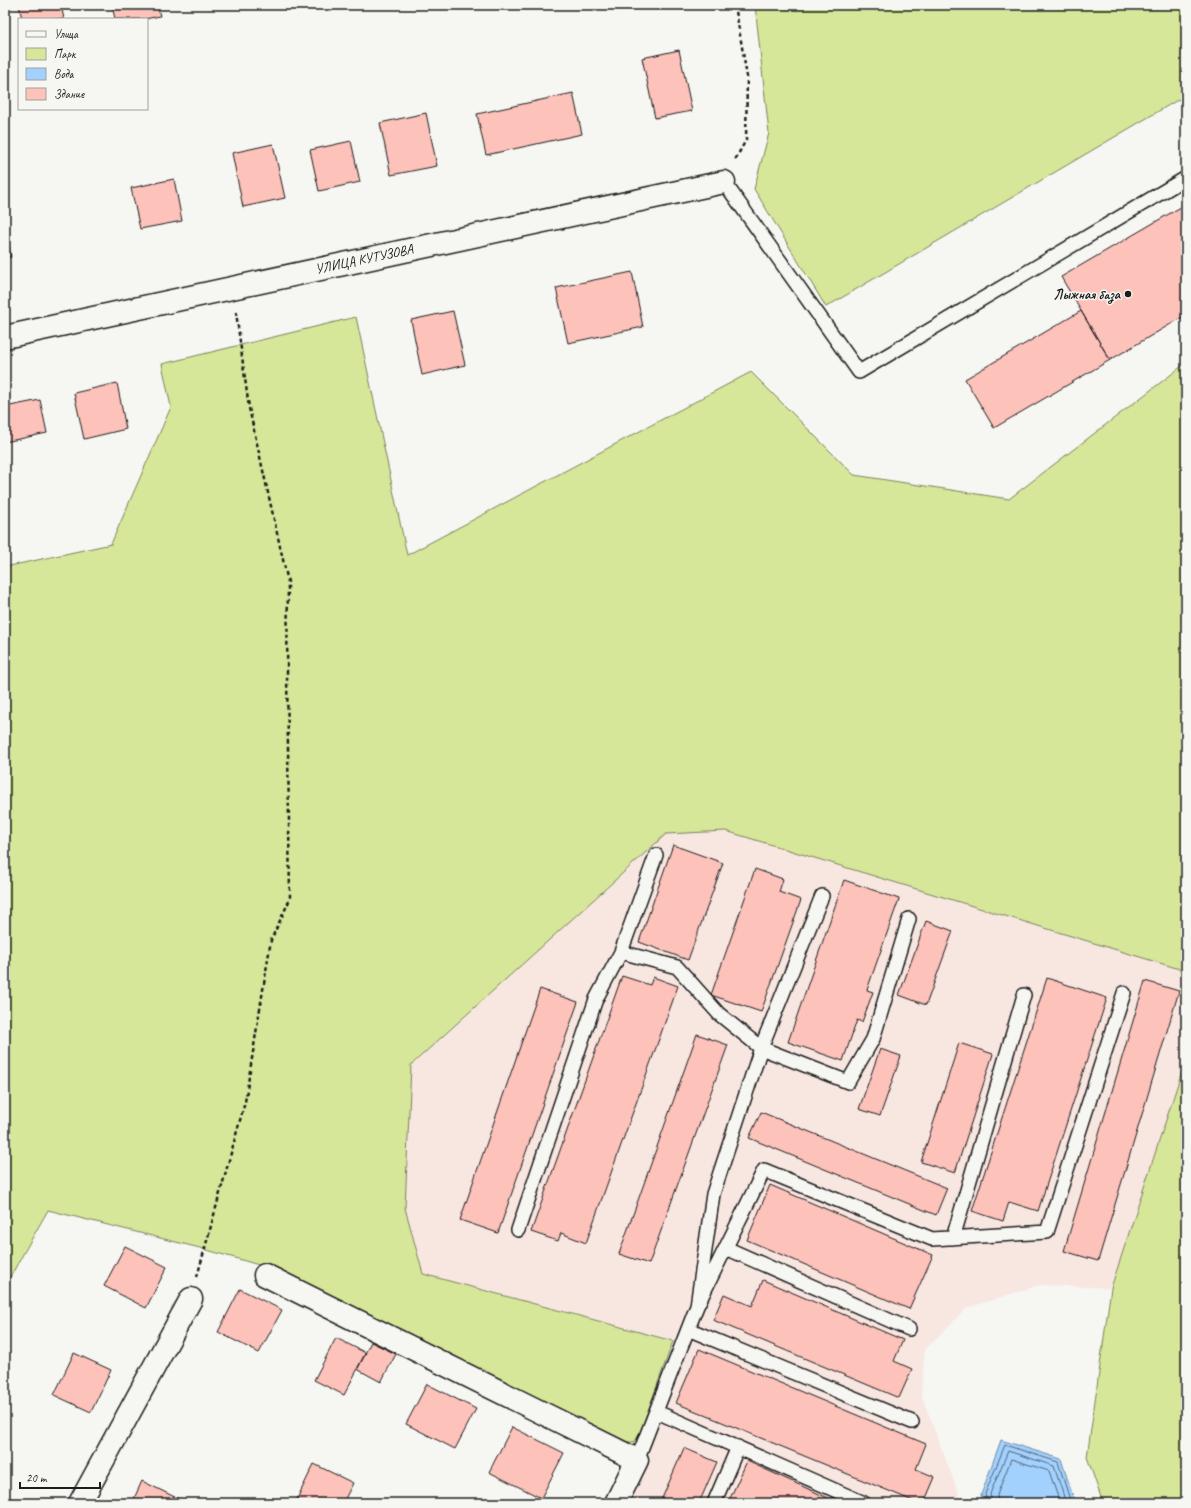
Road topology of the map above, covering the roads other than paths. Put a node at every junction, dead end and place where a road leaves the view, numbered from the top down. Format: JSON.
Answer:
{"nodes":[{"id":1,"x":1186,"y":178,"type":"edge"},
{"id":2,"x":724,"y":182,"type":"joint"},
{"id":3,"x":5,"y":336,"type":"edge"},
{"id":4,"x":656,"y":855,"type":"dead end"},
{"id":5,"x":822,"y":896,"type":"dead end"},
{"id":6,"x":909,"y":919,"type":"dead end"},
{"id":7,"x":621,"y":952,"type":"junction"},
{"id":8,"x":1124,"y":993,"type":"dead end"},
{"id":9,"x":1024,"y":995,"type":"dead end"},
{"id":10,"x":761,"y":1048,"type":"junction"},
{"id":11,"x":518,"y":1230,"type":"dead end"},
{"id":12,"x":953,"y":1238,"type":"junction"},
{"id":13,"x":726,"y":1248,"type":"junction"},
{"id":14,"x":264,"y":1275,"type":"dead end"},
{"id":15,"x":191,"y":1299,"type":"road end"},
{"id":16,"x":697,"y":1306,"type":"junction"},
{"id":17,"x":688,"y":1329,"type":"junction"},
{"id":18,"x":909,"y":1329,"type":"dead end"},
{"id":19,"x":657,"y":1412,"type":"junction"},
{"id":20,"x":912,"y":1422,"type":"dead end"},
{"id":21,"x":738,"y":1447,"type":"junction"},
{"id":22,"x":637,"y":1460,"type":"junction"},
{"id":23,"x":80,"y":1503,"type":"edge"},
{"id":24,"x":616,"y":1503,"type":"edge"},
{"id":25,"x":714,"y":1503,"type":"edge"},
{"id":26,"x":864,"y":1503,"type":"edge"}],
"edges":[{"from":1,"to":2,"type":"lane"},
{"from":2,"to":3,"type":"street","name":"УЛИЦА КУТУЗОВА"},
{"from":4,"to":7,"type":"lane"},
{"from":5,"to":10,"type":"lane"},
{"from":6,"to":10,"type":"lane"},
{"from":7,"to":10,"type":"lane"},
{"from":7,"to":11,"type":"lane"},
{"from":8,"to":12,"type":"lane"},
{"from":9,"to":12,"type":"lane"},
{"from":10,"to":16,"type":"lane"},
{"from":12,"to":13,"type":"lane"},
{"from":13,"to":16,"type":"lane"},
{"from":13,"to":18,"type":"lane"},
{"from":14,"to":22,"type":"street"},
{"from":15,"to":23,"type":"street"},
{"from":16,"to":17,"type":"lane"},
{"from":17,"to":19,"type":"lane"},
{"from":17,"to":20,"type":"lane"},
{"from":19,"to":21,"type":"lane"},
{"from":19,"to":22,"type":"lane"},
{"from":21,"to":25,"type":"lane"},
{"from":21,"to":26,"type":"lane"},
{"from":22,"to":24,"type":"street"}]}
